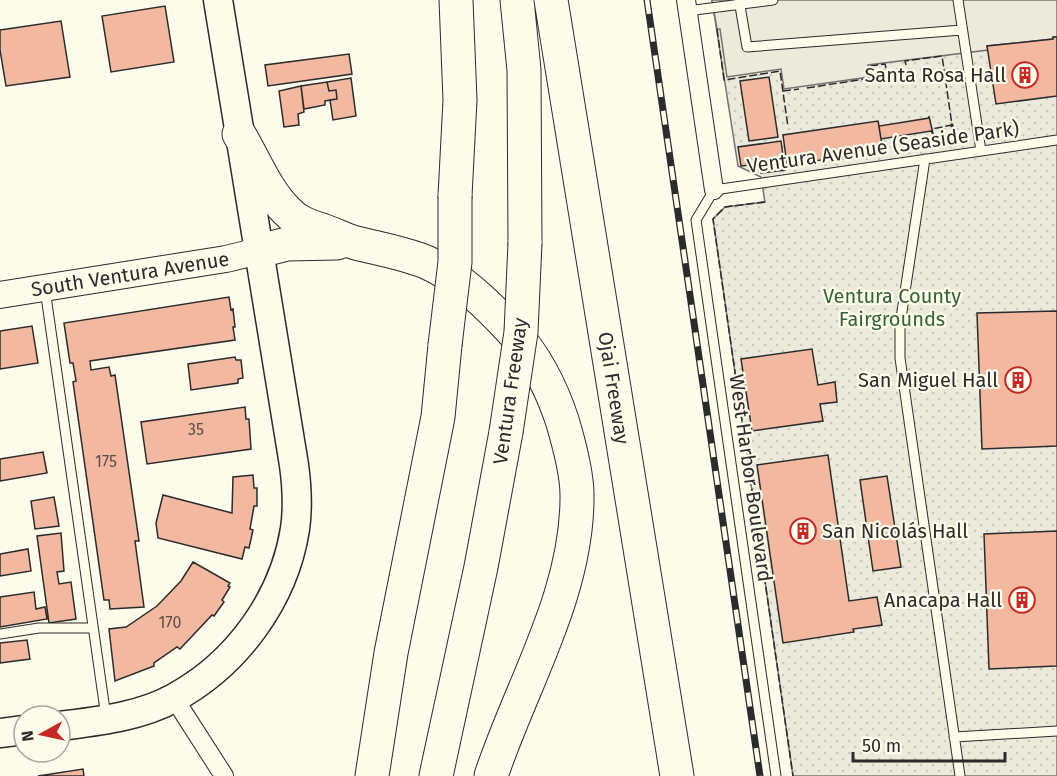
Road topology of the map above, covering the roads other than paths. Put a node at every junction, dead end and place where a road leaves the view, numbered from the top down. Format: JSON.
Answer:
{"nodes":[{"id":1,"x":218,"y":0,"type":"edge"},
{"id":2,"x":456,"y":0,"type":"edge"},
{"id":3,"x":517,"y":0,"type":"edge"},
{"id":4,"x":551,"y":0,"type":"edge"},
{"id":5,"x":773,"y":0,"type":"edge"},
{"id":6,"x":958,"y":0,"type":"edge"},
{"id":7,"x":740,"y":2,"type":"edge"},
{"id":8,"x":687,"y":6,"type":"edge"},
{"id":9,"x":962,"y":30,"type":"junction"},
{"id":10,"x":239,"y":134,"type":"junction"},
{"id":11,"x":1057,"y":140,"type":"edge"},
{"id":12,"x":981,"y":151,"type":"junction"},
{"id":13,"x":925,"y":159,"type":"junction"},
{"id":14,"x":714,"y":190,"type":"junction"},
{"id":15,"x":354,"y":242,"type":"junction"},
{"id":16,"x":259,"y":251,"type":"junction"},
{"id":17,"x":45,"y":289,"type":"junction"},
{"id":18,"x":0,"y":295,"type":"edge"},
{"id":19,"x":93,"y":628,"type":"junction"},
{"id":20,"x":0,"y":634,"type":"edge"},
{"id":21,"x":174,"y":698,"type":"junction"},
{"id":22,"x":107,"y":720,"type":"junction"},
{"id":23,"x":72,"y":724,"type":"edge"},
{"id":24,"x":1057,"y":731,"type":"edge"},
{"id":25,"x":954,"y":737,"type":"junction"},
{"id":26,"x":356,"y":774,"type":"edge"},
{"id":27,"x":224,"y":776,"type":"edge"},
{"id":28,"x":436,"y":776,"type":"edge"},
{"id":29,"x":491,"y":776,"type":"edge"},
{"id":30,"x":677,"y":776,"type":"edge"},
{"id":31,"x":776,"y":776,"type":"edge"},
{"id":32,"x":960,"y":776,"type":"edge"}],
"edges":[{"from":1,"to":10,"type":"main road"},
{"from":2,"to":26,"type":"highway","bridge":true},
{"from":3,"to":28,"type":"highway","name":"Ventura Freeway","bridge":true},
{"from":4,"to":30,"type":"highway","name":"Ojai Freeway"},
{"from":5,"to":7,"type":"lane"},
{"from":6,"to":9,"type":"lane"},
{"from":7,"to":8,"type":"lane"},
{"from":7,"to":9,"type":"lane"},
{"from":8,"to":14,"type":"street"},
{"from":9,"to":12,"type":"lane"},
{"from":10,"to":15,"type":"highway"},
{"from":10,"to":16,"type":"main road"},
{"from":11,"to":12,"type":"lane","name":"Ventura Avenue (Seaside Park)"},
{"from":12,"to":13,"type":"lane","name":"Ventura Avenue (Seaside Park)"},
{"from":13,"to":14,"type":"lane","name":"Ventura Avenue (Seaside Park)"},
{"from":13,"to":25,"type":"lane"},
{"from":14,"to":31,"type":"lane","name":"West Harbor Boulevard"},
{"from":15,"to":16,"type":"highway"},
{"from":15,"to":29,"type":"highway"},
{"from":16,"to":17,"type":"main road","name":"South Ventura Avenue"},
{"from":16,"to":21,"type":"main road"},
{"from":17,"to":18,"type":"main road","name":"South Ventura Avenue"},
{"from":17,"to":19,"type":"lane"},
{"from":19,"to":20,"type":"lane"},
{"from":19,"to":22,"type":"lane"},
{"from":21,"to":22,"type":"main road"},
{"from":21,"to":27,"type":"street"},
{"from":22,"to":23,"type":"main road"},
{"from":24,"to":25,"type":"lane"},
{"from":25,"to":32,"type":"lane"}]}
